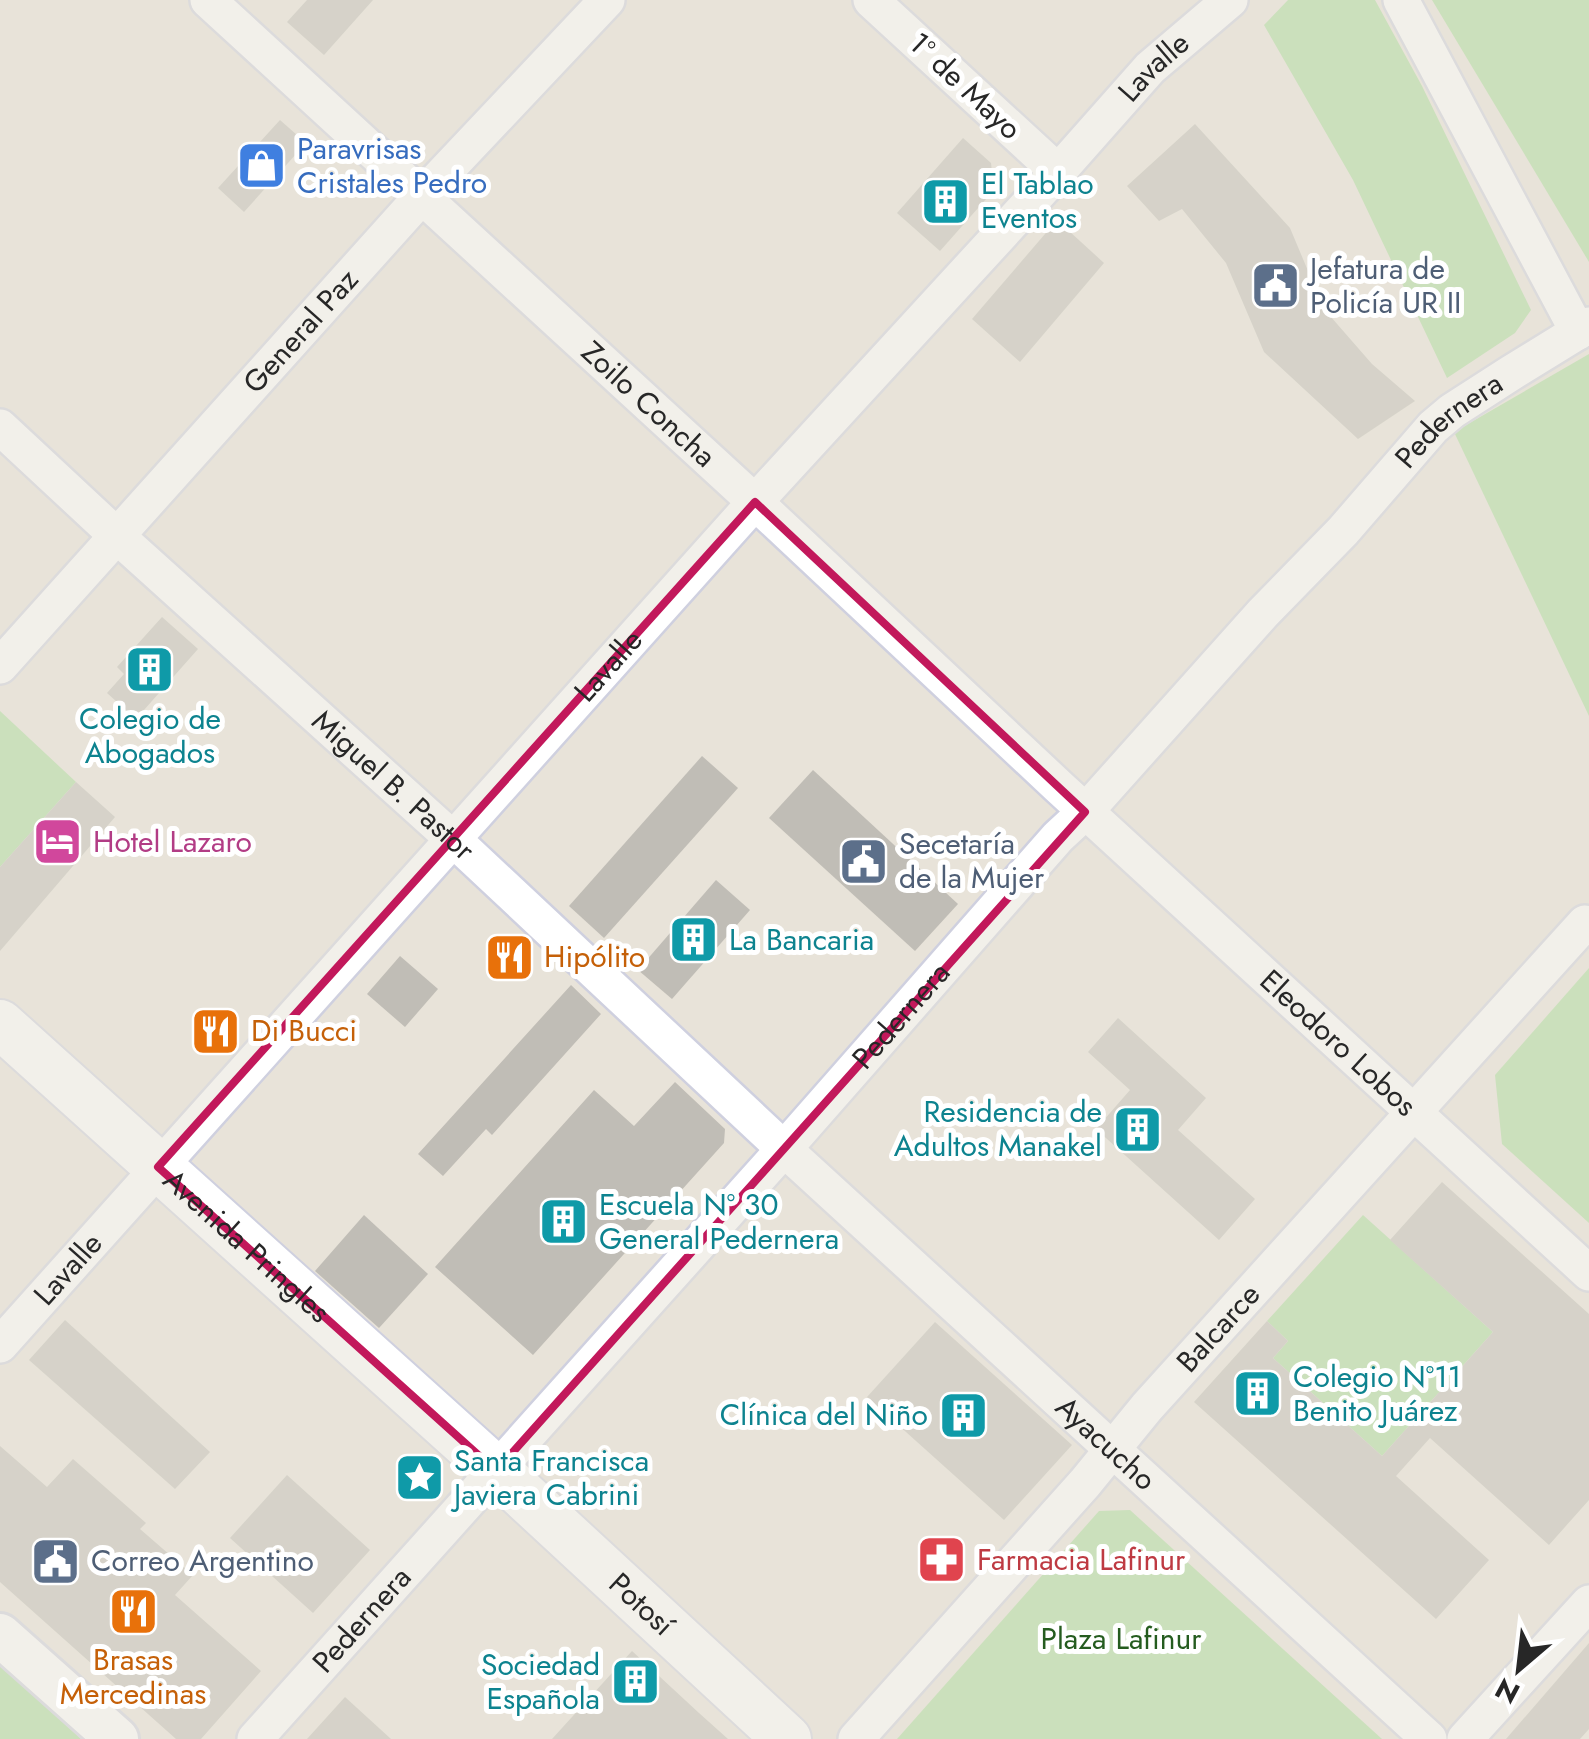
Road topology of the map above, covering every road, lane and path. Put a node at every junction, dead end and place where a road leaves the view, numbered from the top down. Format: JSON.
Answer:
{"nodes":[{"id":1,"x":208,"y":0,"type":"edge"},
{"id":2,"x":607,"y":0,"type":"edge"},
{"id":3,"x":871,"y":0,"type":"edge"},
{"id":4,"x":1230,"y":0,"type":"edge"},
{"id":5,"x":1401,"y":0,"type":"edge"},
{"id":6,"x":1058,"y":172,"type":"junction"},
{"id":7,"x":422,"y":196,"type":"junction"},
{"id":8,"x":1584,"y":328,"type":"edge"},
{"id":9,"x":0,"y":427,"type":"edge"},
{"id":10,"x":755,"y":502,"type":"junction"},
{"id":11,"x":117,"y":536,"type":"junction"},
{"id":12,"x":0,"y":666,"type":"edge"},
{"id":13,"x":1085,"y":812,"type":"junction"},
{"id":14,"x":453,"y":839,"type":"junction"},
{"id":15,"x":1585,"y":924,"type":"dead end"},
{"id":16,"x":0,"y":1024,"type":"edge"},
{"id":17,"x":1414,"y":1111,"type":"junction"},
{"id":18,"x":784,"y":1149,"type":"junction"},
{"id":19,"x":158,"y":1167,"type":"junction"},
{"id":20,"x":1589,"y":1272,"type":"edge"},
{"id":21,"x":0,"y":1345,"type":"edge"},
{"id":22,"x":1112,"y":1450,"type":"junction"},
{"id":23,"x":496,"y":1470,"type":"junction"},
{"id":24,"x":1589,"y":1604,"type":"edge"},
{"id":25,"x":0,"y":1634,"type":"edge"},
{"id":26,"x":117,"y":1739,"type":"edge"},
{"id":27,"x":256,"y":1739,"type":"edge"},
{"id":28,"x":787,"y":1739,"type":"edge"},
{"id":29,"x":856,"y":1739,"type":"edge"},
{"id":30,"x":1429,"y":1739,"type":"edge"},
{"id":31,"x":1465,"y":1739,"type":"edge"}],
"edges":[{"from":1,"to":7,"type":"street","name":"Zoilo Concha"},
{"from":2,"to":7,"type":"street","name":"General Paz"},
{"from":3,"to":6,"type":"street","name":"1º de Mayo"},
{"from":4,"to":6,"type":"street","name":"Lavalle"},
{"from":5,"to":8,"type":"street"},
{"from":6,"to":10,"type":"street","name":"Lavalle"},
{"from":7,"to":10,"type":"street","name":"Zoilo Concha"},
{"from":7,"to":11,"type":"street","name":"General Paz"},
{"from":8,"to":13,"type":"street","name":"Pedernera"},
{"from":9,"to":11,"type":"street","name":"Miguel B. Pastor"},
{"from":10,"to":13,"type":"street","name":"Zoilo Concha"},
{"from":10,"to":14,"type":"street","name":"Lavalle"},
{"from":11,"to":12,"type":"street","name":"General Paz"},
{"from":11,"to":14,"type":"street","name":"Miguel B. Pastor"},
{"from":13,"to":17,"type":"street","name":"Eleodoro Lobos"},
{"from":13,"to":18,"type":"street","name":"Pedernera"},
{"from":14,"to":18,"type":"street","name":"Miguel B. Pastor"},
{"from":14,"to":19,"type":"street","name":"Lavalle"},
{"from":15,"to":17,"type":"street","name":"Balcarce"},
{"from":16,"to":19,"type":"main road","name":"Avenida Pringles"},
{"from":17,"to":20,"type":"street","name":"Eleodoro Lobos"},
{"from":17,"to":22,"type":"street","name":"Balcarce"},
{"from":18,"to":22,"type":"street","name":"Ayacucho"},
{"from":18,"to":23,"type":"street","name":"Pedernera"},
{"from":19,"to":21,"type":"street","name":"Lavalle"},
{"from":19,"to":23,"type":"main road","name":"Avenida Pringles"},
{"from":22,"to":29,"type":"street","name":"Balcarce"},
{"from":22,"to":30,"type":"street","name":"Ayacucho"},
{"from":23,"to":27,"type":"street","name":"Pedernera"},
{"from":23,"to":28,"type":"main road","name":"Potosí"},
{"from":24,"to":31,"type":"street"},
{"from":25,"to":26,"type":"street"}]}
